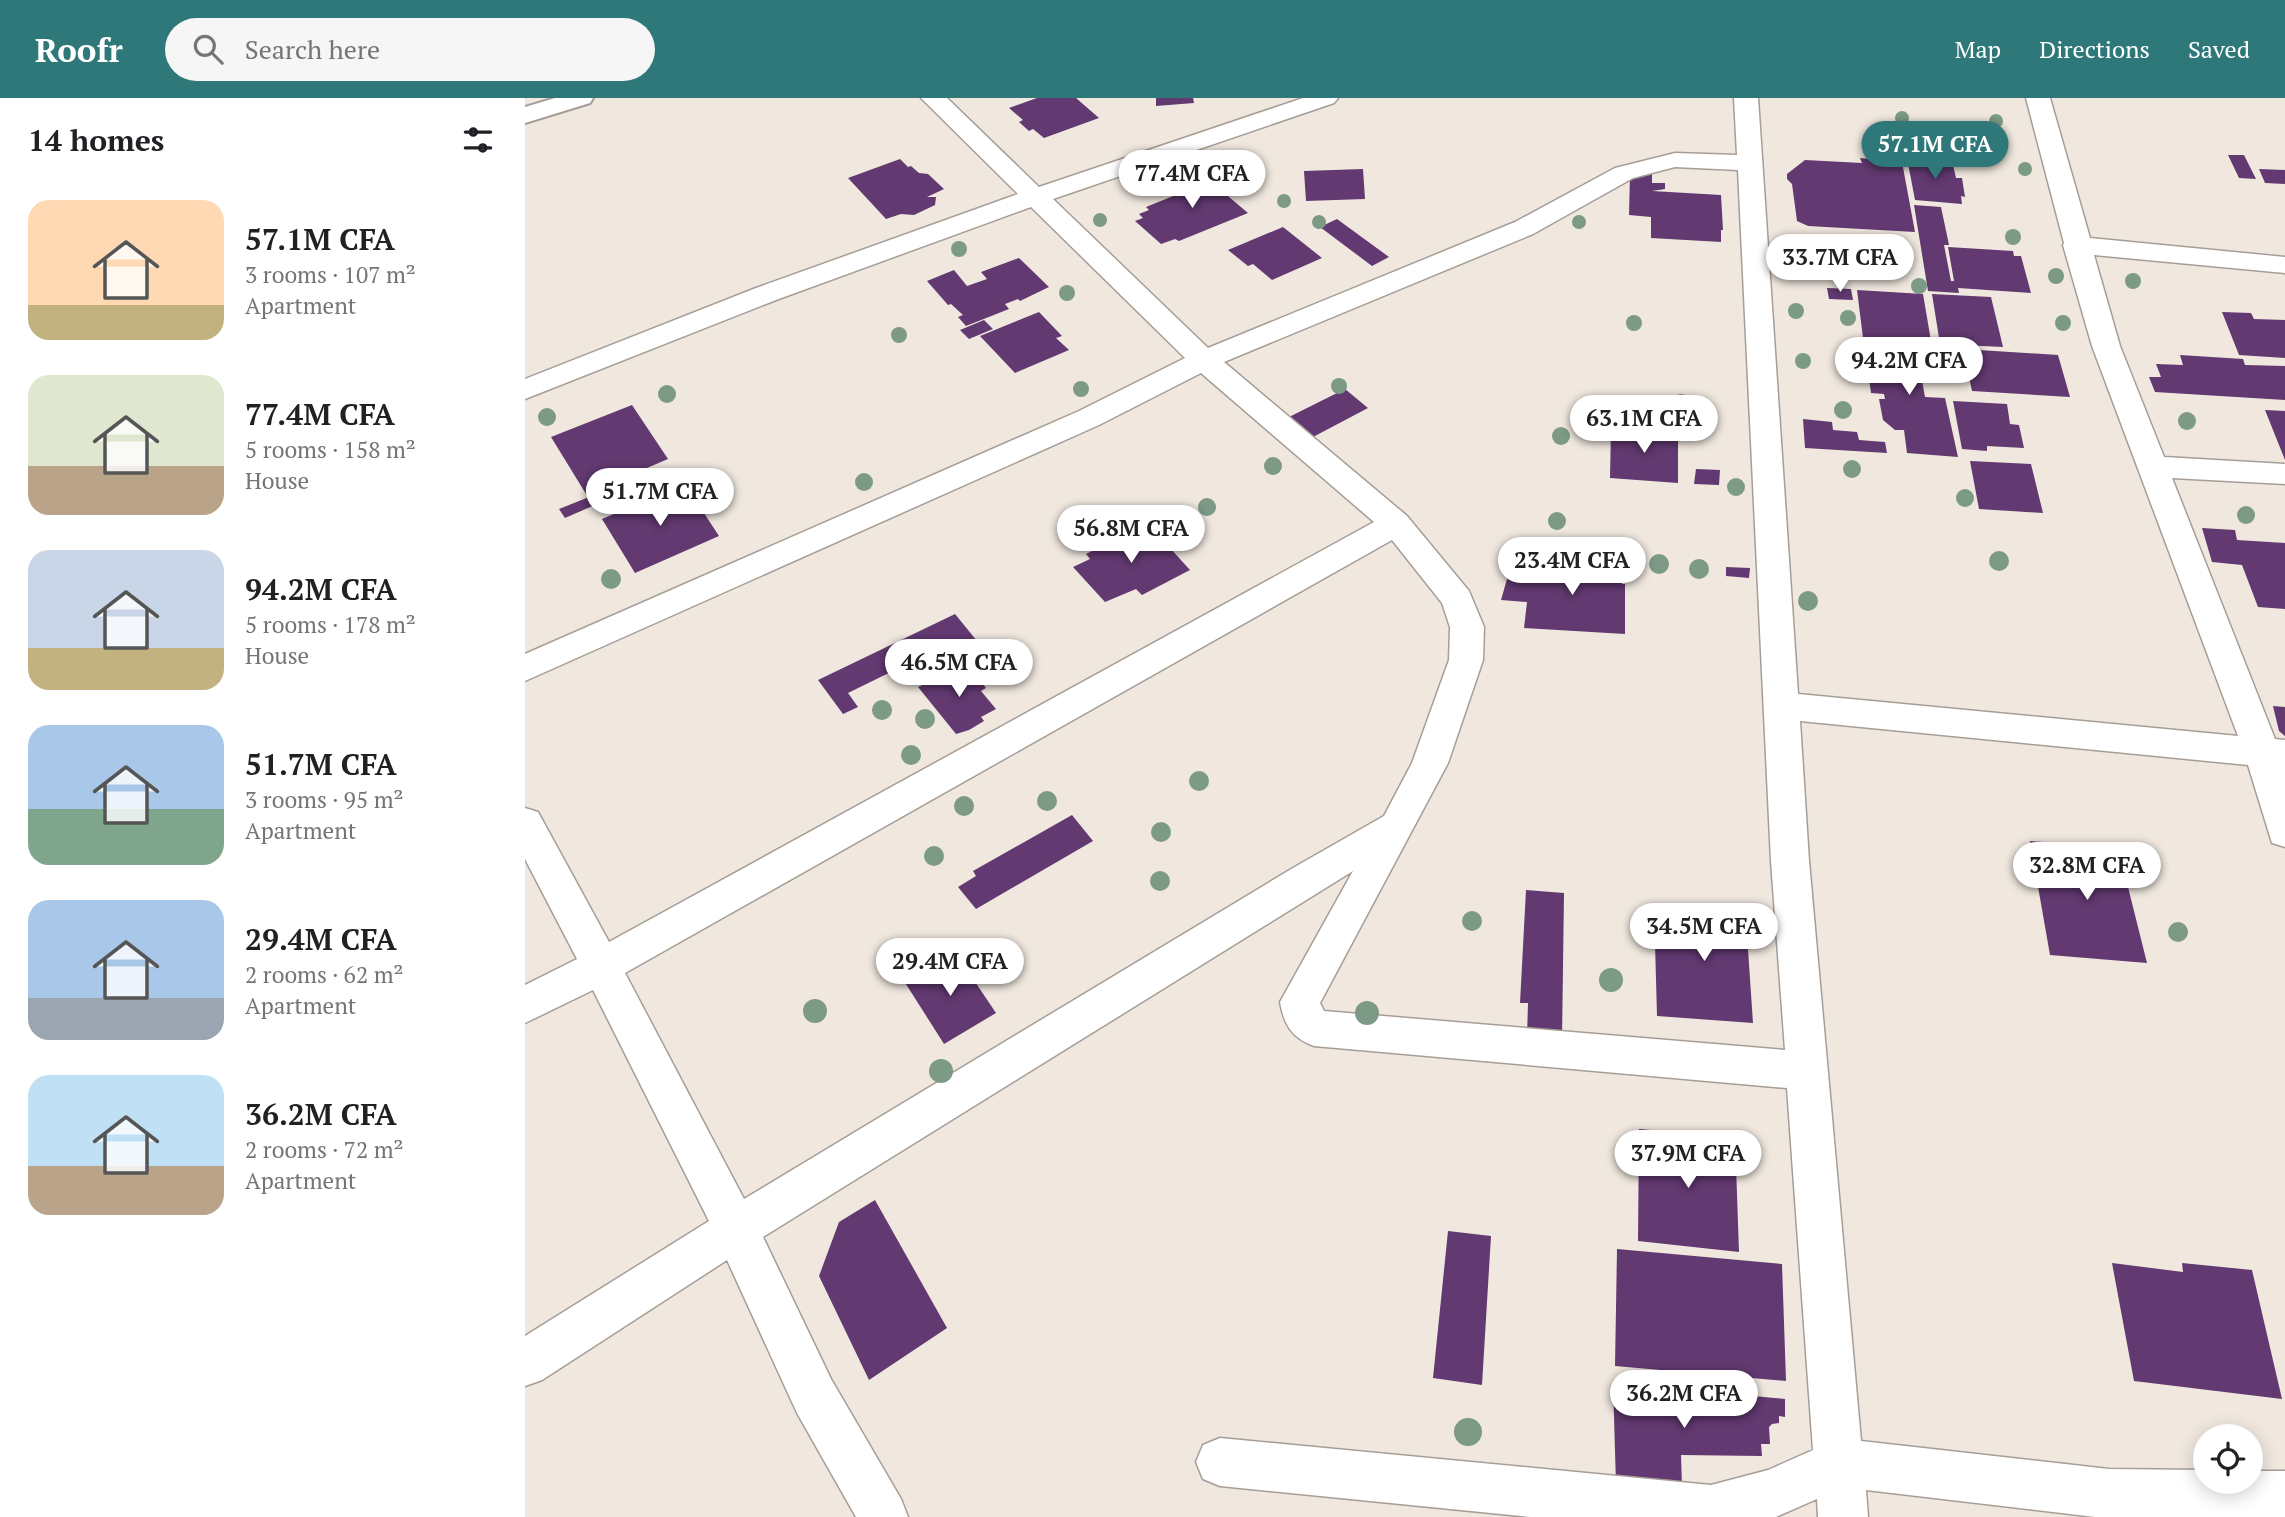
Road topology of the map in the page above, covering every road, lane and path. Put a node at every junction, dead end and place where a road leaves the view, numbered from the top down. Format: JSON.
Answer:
{"nodes":[{"id":1,"x":581,"y":98,"type":"edge"},
{"id":2,"x":933,"y":98,"type":"edge"},
{"id":3,"x":1326,"y":98,"type":"edge"},
{"id":4,"x":1746,"y":98,"type":"edge"},
{"id":5,"x":2038,"y":98,"type":"edge"},
{"id":6,"x":525,"y":115,"type":"edge"},
{"id":7,"x":1751,"y":163,"type":"junction"},
{"id":8,"x":1037,"y":196,"type":"junction"},
{"id":9,"x":2076,"y":245,"type":"junction"},
{"id":10,"x":2285,"y":265,"type":"edge"},
{"id":11,"x":1203,"y":360,"type":"junction"},
{"id":12,"x":525,"y":390,"type":"edge"},
{"id":13,"x":2153,"y":467,"type":"junction"},
{"id":14,"x":2285,"y":474,"type":"edge"},
{"id":15,"x":1397,"y":524,"type":"junction"},
{"id":16,"x":525,"y":667,"type":"edge"},
{"id":17,"x":1783,"y":706,"type":"junction"},
{"id":18,"x":2273,"y":753,"type":"edge"},
{"id":19,"x":525,"y":823,"type":"edge"},
{"id":20,"x":1398,"y":825,"type":"junction"},
{"id":21,"x":2285,"y":832,"type":"edge"},
{"id":22,"x":601,"y":966,"type":"junction"},
{"id":23,"x":525,"y":1005,"type":"edge"},
{"id":24,"x":1807,"y":1071,"type":"junction"},
{"id":25,"x":736,"y":1229,"type":"junction"},
{"id":26,"x":525,"y":1363,"type":"edge"},
{"id":27,"x":1220,"y":1462,"type":"dead end"},
{"id":28,"x":1839,"y":1463,"type":"junction"},
{"id":29,"x":2285,"y":1496,"type":"edge"},
{"id":30,"x":883,"y":1517,"type":"edge"},
{"id":31,"x":1843,"y":1517,"type":"edge"}],
"edges":[{"from":1,"to":6,"type":"main road"},
{"from":2,"to":8,"type":"street"},
{"from":3,"to":8,"type":"street"},
{"from":4,"to":7,"type":"street"},
{"from":5,"to":9,"type":"street"},
{"from":7,"to":11,"type":"street"},
{"from":7,"to":17,"type":"street"},
{"from":8,"to":11,"type":"street"},
{"from":8,"to":12,"type":"street"},
{"from":9,"to":10,"type":"street"},
{"from":9,"to":13,"type":"street"},
{"from":11,"to":15,"type":"street"},
{"from":11,"to":16,"type":"street"},
{"from":13,"to":14,"type":"street"},
{"from":13,"to":18,"type":"street"},
{"from":15,"to":20,"type":"street"},
{"from":15,"to":22,"type":"street"},
{"from":17,"to":18,"type":"street"},
{"from":17,"to":24,"type":"street"},
{"from":18,"to":21,"type":"street"},
{"from":19,"to":22,"type":"street"},
{"from":20,"to":24,"type":"street"},
{"from":20,"to":25,"type":"street"},
{"from":22,"to":23,"type":"street"},
{"from":22,"to":25,"type":"street"},
{"from":24,"to":28,"type":"street"},
{"from":25,"to":26,"type":"street"},
{"from":25,"to":30,"type":"street"},
{"from":27,"to":28,"type":"street"},
{"from":28,"to":29,"type":"street"},
{"from":28,"to":31,"type":"street"}]}
